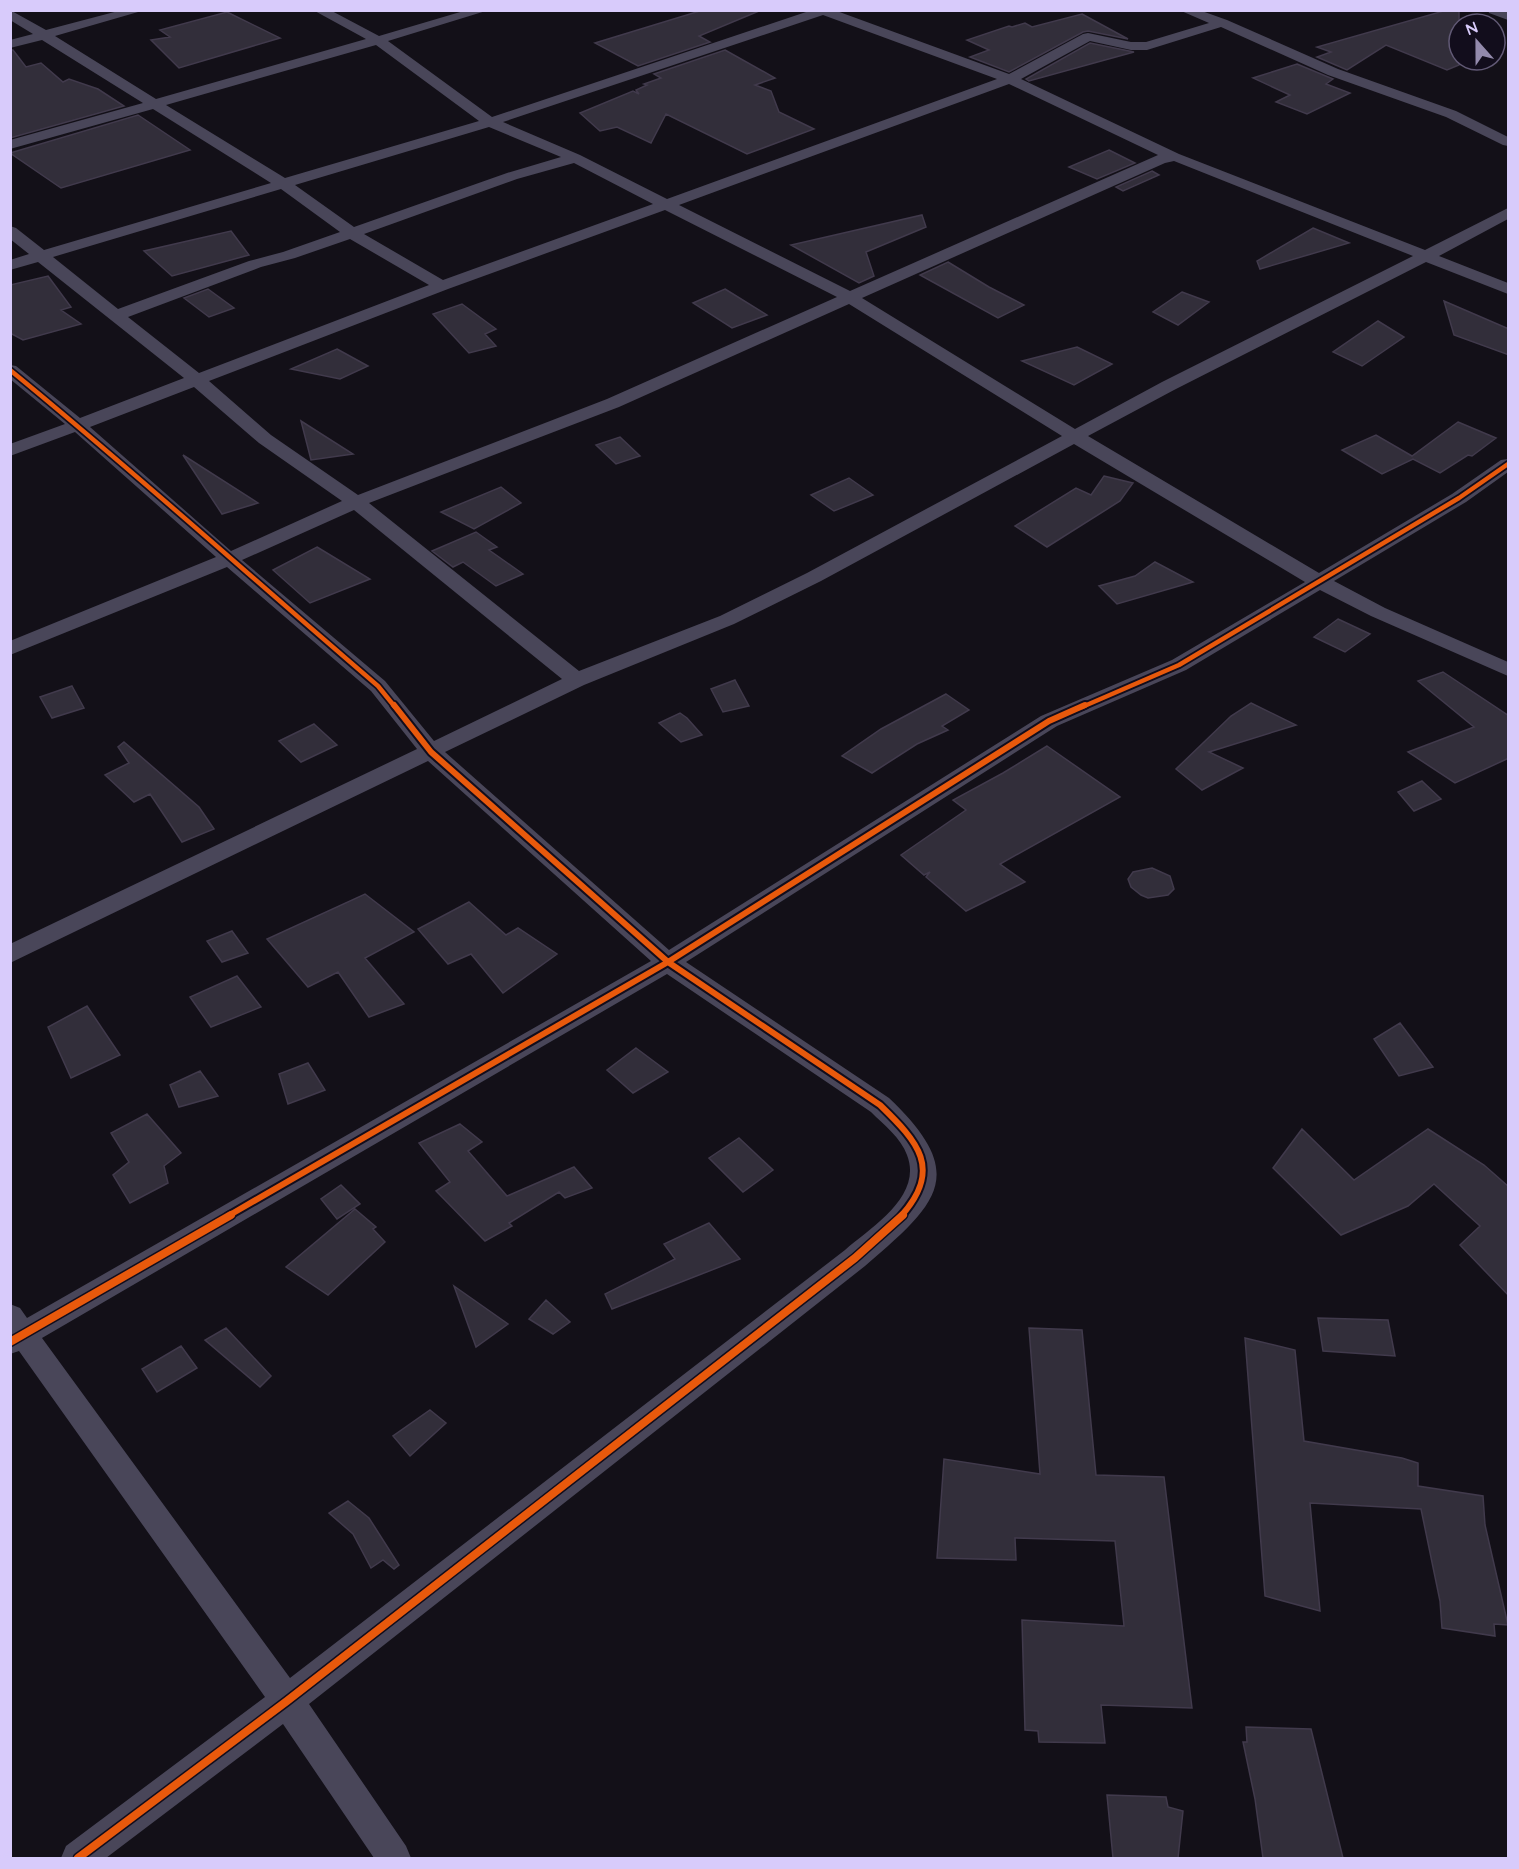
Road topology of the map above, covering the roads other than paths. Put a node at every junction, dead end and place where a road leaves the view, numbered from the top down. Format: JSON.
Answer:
{"nodes":[{"id":1,"x":139,"y":10,"type":"edge"},
{"id":2,"x":319,"y":10,"type":"edge"},
{"id":3,"x":483,"y":10,"type":"edge"},
{"id":4,"x":1185,"y":10,"type":"edge"},
{"id":5,"x":1494,"y":10,"type":"edge"},
{"id":6,"x":822,"y":11,"type":"edge"},
{"id":7,"x":10,"y":14,"type":"edge"},
{"id":8,"x":1509,"y":16,"type":"edge"},
{"id":9,"x":1222,"y":23,"type":"junction"},
{"id":10,"x":45,"y":35,"type":"junction"},
{"id":11,"x":378,"y":41,"type":"junction"},
{"id":12,"x":10,"y":44,"type":"edge"},
{"id":13,"x":1010,"y":79,"type":"junction"},
{"id":14,"x":156,"y":104,"type":"junction"},
{"id":15,"x":490,"y":122,"type":"junction"},
{"id":16,"x":1509,"y":142,"type":"edge"},
{"id":17,"x":10,"y":145,"type":"edge"},
{"id":18,"x":1174,"y":157,"type":"junction"},
{"id":19,"x":576,"y":158,"type":"junction"},
{"id":20,"x":282,"y":183,"type":"junction"},
{"id":21,"x":666,"y":203,"type":"junction"},
{"id":22,"x":1509,"y":213,"type":"edge"},
{"id":23,"x":10,"y":231,"type":"edge"},
{"id":24,"x":352,"y":233,"type":"junction"},
{"id":25,"x":1428,"y":256,"type":"junction"},
{"id":26,"x":40,"y":257,"type":"junction"},
{"id":27,"x":10,"y":265,"type":"edge"},
{"id":28,"x":442,"y":285,"type":"junction"},
{"id":29,"x":1509,"y":289,"type":"edge"},
{"id":30,"x":850,"y":298,"type":"junction"},
{"id":31,"x":115,"y":316,"type":"junction"},
{"id":32,"x":10,"y":370,"type":"edge"},
{"id":33,"x":197,"y":380,"type":"junction"},
{"id":34,"x":79,"y":426,"type":"junction"},
{"id":35,"x":1076,"y":437,"type":"junction"},
{"id":36,"x":10,"y":451,"type":"edge"},
{"id":37,"x":1509,"y":464,"type":"edge"},
{"id":38,"x":356,"y":502,"type":"junction"},
{"id":39,"x":229,"y":559,"type":"junction"},
{"id":40,"x":1318,"y":581,"type":"junction"},
{"id":41,"x":10,"y":649,"type":"edge"},
{"id":42,"x":1509,"y":670,"type":"edge"},
{"id":43,"x":577,"y":680,"type":"junction"},
{"id":44,"x":431,"y":752,"type":"junction"},
{"id":45,"x":15,"y":946,"type":"edge"},
{"id":46,"x":668,"y":962,"type":"junction"},
{"id":47,"x":15,"y":1331,"type":"edge"},
{"id":48,"x":287,"y":1701,"type":"junction"},
{"id":49,"x":78,"y":1858,"type":"edge"},
{"id":50,"x":394,"y":1858,"type":"edge"}],
"edges":[{"from":1,"to":10,"type":"street"},
{"from":2,"to":11,"type":"street"},
{"from":3,"to":11,"type":"street"},
{"from":4,"to":9,"type":"street"},
{"from":5,"to":8,"type":"street"},
{"from":6,"to":13,"type":"street"},
{"from":6,"to":15,"type":"street"},
{"from":7,"to":10,"type":"street"},
{"from":9,"to":13,"type":"street"},
{"from":9,"to":16,"type":"street"},
{"from":10,"to":12,"type":"street"},
{"from":10,"to":14,"type":"street"},
{"from":11,"to":14,"type":"street"},
{"from":11,"to":15,"type":"street"},
{"from":13,"to":18,"type":"street"},
{"from":13,"to":21,"type":"street"},
{"from":14,"to":17,"type":"street"},
{"from":14,"to":20,"type":"street"},
{"from":15,"to":19,"type":"street"},
{"from":15,"to":20,"type":"street"},
{"from":18,"to":25,"type":"street"},
{"from":18,"to":30,"type":"street"},
{"from":19,"to":21,"type":"street"},
{"from":19,"to":24,"type":"street"},
{"from":20,"to":24,"type":"street"},
{"from":20,"to":26,"type":"street"},
{"from":21,"to":28,"type":"street"},
{"from":21,"to":30,"type":"street"},
{"from":22,"to":25,"type":"street"},
{"from":23,"to":26,"type":"street"},
{"from":24,"to":28,"type":"street"},
{"from":24,"to":31,"type":"street"},
{"from":25,"to":29,"type":"street"},
{"from":25,"to":35,"type":"street"},
{"from":26,"to":27,"type":"street"},
{"from":26,"to":31,"type":"street"},
{"from":28,"to":33,"type":"street"},
{"from":30,"to":35,"type":"street"},
{"from":30,"to":38,"type":"street"},
{"from":31,"to":33,"type":"street"},
{"from":32,"to":34,"type":"street"},
{"from":33,"to":34,"type":"street"},
{"from":33,"to":38,"type":"street"},
{"from":34,"to":36,"type":"street"},
{"from":34,"to":39,"type":"street"},
{"from":35,"to":40,"type":"street"},
{"from":35,"to":43,"type":"street"},
{"from":37,"to":40,"type":"street"},
{"from":38,"to":39,"type":"street"},
{"from":38,"to":43,"type":"street"},
{"from":39,"to":41,"type":"street"},
{"from":39,"to":44,"type":"street"},
{"from":40,"to":42,"type":"street"},
{"from":40,"to":46,"type":"street"},
{"from":43,"to":44,"type":"street"},
{"from":44,"to":45,"type":"street"},
{"from":44,"to":46,"type":"street"},
{"from":46,"to":47,"type":"street"},
{"from":46,"to":48,"type":"street"},
{"from":47,"to":48,"type":"street"},
{"from":48,"to":49,"type":"street"},
{"from":48,"to":50,"type":"street"}]}
